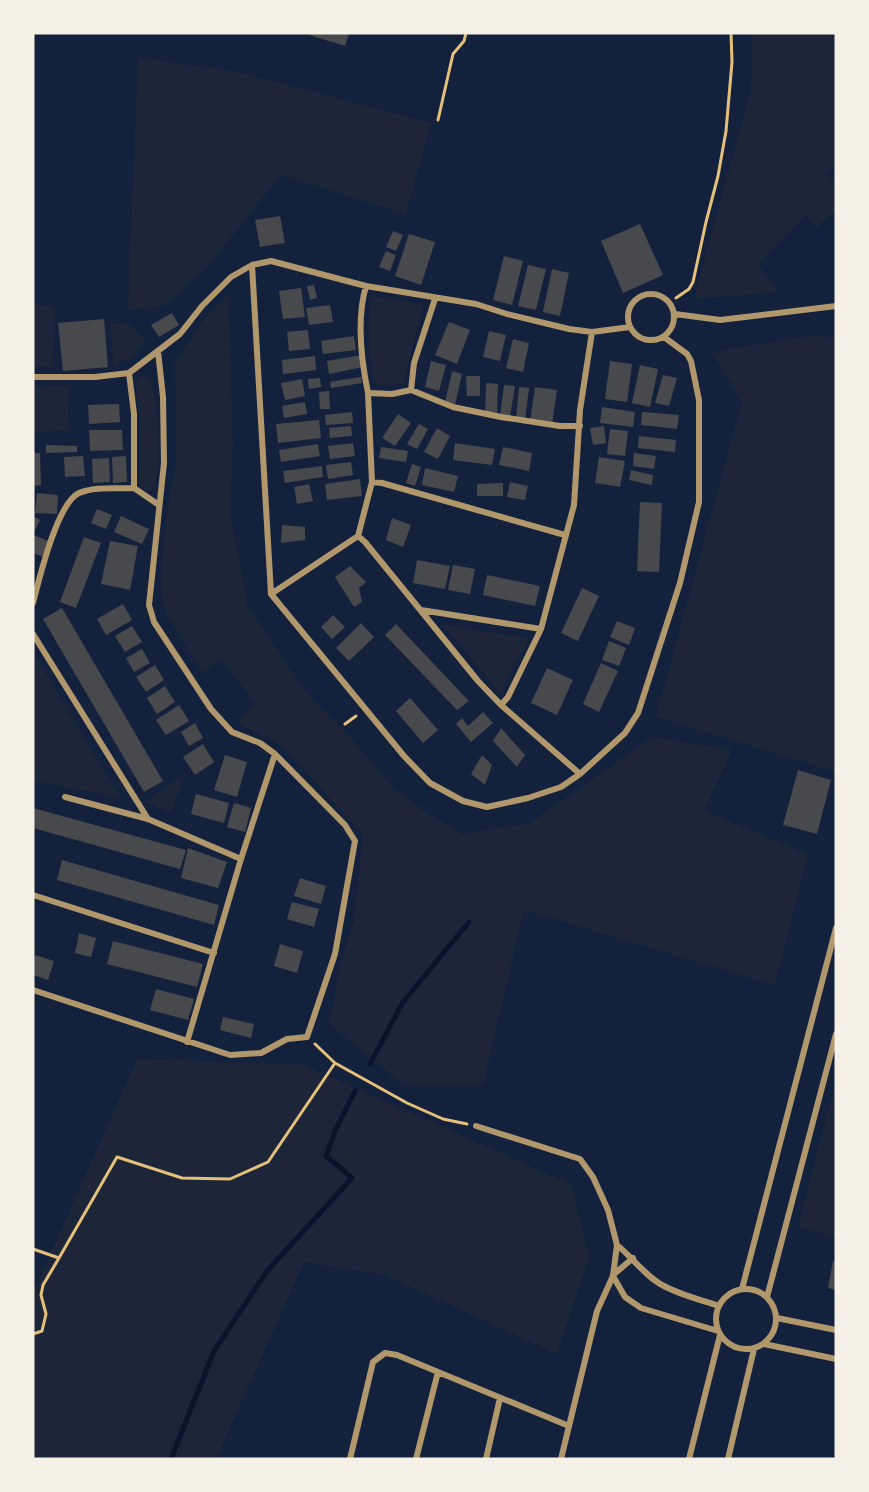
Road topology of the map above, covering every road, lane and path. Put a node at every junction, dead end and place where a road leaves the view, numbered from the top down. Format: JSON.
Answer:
{"nodes":[{"id":1,"x":466,"y":33,"type":"edge"},
{"id":2,"x":731,"y":33,"type":"edge"},
{"id":3,"x":438,"y":120,"type":"dead end"},
{"id":4,"x":252,"y":265,"type":"junction"},
{"id":5,"x":366,"y":286,"type":"junction"},
{"id":6,"x":435,"y":298,"type":"junction"},
{"id":7,"x":676,"y":298,"type":"joint"},
{"id":8,"x":669,"y":302,"type":"junction"},
{"id":9,"x":836,"y":306,"type":"edge"},
{"id":10,"x":675,"y":314,"type":"junction"},
{"id":11,"x":630,"y":327,"type":"junction"},
{"id":12,"x":592,"y":332,"type":"junction"},
{"id":13,"x":664,"y":337,"type":"junction"},
{"id":14,"x":158,"y":351,"type":"junction"},
{"id":15,"x":129,"y":373,"type":"junction"},
{"id":16,"x":33,"y":377,"type":"edge"},
{"id":17,"x":411,"y":390,"type":"junction"},
{"id":18,"x":368,"y":393,"type":"junction"},
{"id":19,"x":580,"y":426,"type":"junction"},
{"id":20,"x":372,"y":482,"type":"junction"},
{"id":21,"x":134,"y":488,"type":"junction"},
{"id":22,"x":159,"y":505,"type":"junction"},
{"id":23,"x":565,"y":535,"type":"junction"},
{"id":24,"x":358,"y":536,"type":"junction"},
{"id":25,"x":271,"y":594,"type":"junction"},
{"id":26,"x":33,"y":603,"type":"edge"},
{"id":27,"x":421,"y":610,"type":"junction"},
{"id":28,"x":542,"y":629,"type":"junction"},
{"id":29,"x":33,"y":634,"type":"edge"},
{"id":30,"x":501,"y":705,"type":"junction"},
{"id":31,"x":275,"y":754,"type":"junction"},
{"id":32,"x":580,"y":774,"type":"junction"},
{"id":33,"x":65,"y":797,"type":"dead end"},
{"id":34,"x":148,"y":819,"type":"junction"},
{"id":35,"x":242,"y":859,"type":"junction"},
{"id":36,"x":33,"y":895,"type":"edge"},
{"id":37,"x":836,"y":928,"type":"edge"},
{"id":38,"x":213,"y":953,"type":"junction"},
{"id":39,"x":33,"y":990,"type":"edge"},
{"id":40,"x":836,"y":1034,"type":"edge"},
{"id":41,"x":307,"y":1037,"type":"junction"},
{"id":42,"x":187,"y":1042,"type":"junction"},
{"id":43,"x":334,"y":1063,"type":"junction"},
{"id":44,"x":476,"y":1126,"type":"joint"},
{"id":45,"x":617,"y":1245,"type":"junction"},
{"id":46,"x":33,"y":1249,"type":"edge"},
{"id":47,"x":633,"y":1257,"type":"junction"},
{"id":48,"x":59,"y":1258,"type":"junction"},
{"id":49,"x":613,"y":1276,"type":"junction"},
{"id":50,"x":742,"y":1289,"type":"junction"},
{"id":51,"x":767,"y":1297,"type":"junction"},
{"id":52,"x":719,"y":1306,"type":"junction"},
{"id":53,"x":777,"y":1318,"type":"junction"},
{"id":54,"x":836,"y":1330,"type":"edge"},
{"id":55,"x":719,"y":1333,"type":"junction"},
{"id":56,"x":33,"y":1334,"type":"edge"},
{"id":57,"x":764,"y":1344,"type":"junction"},
{"id":58,"x":754,"y":1349,"type":"junction"},
{"id":59,"x":836,"y":1359,"type":"edge"},
{"id":60,"x":438,"y":1372,"type":"junction"},
{"id":61,"x":500,"y":1398,"type":"junction"},
{"id":62,"x":569,"y":1426,"type":"junction"},
{"id":63,"x":350,"y":1459,"type":"edge"},
{"id":64,"x":416,"y":1459,"type":"edge"},
{"id":65,"x":486,"y":1459,"type":"edge"},
{"id":66,"x":561,"y":1459,"type":"edge"},
{"id":67,"x":689,"y":1459,"type":"edge"},
{"id":68,"x":728,"y":1459,"type":"edge"}],
"edges":[{"from":1,"to":3,"type":"path"},
{"from":2,"to":7,"type":"path"},
{"from":4,"to":5,"type":"street"},
{"from":4,"to":14,"type":"street"},
{"from":4,"to":25,"type":"street"},
{"from":5,"to":6,"type":"street"},
{"from":5,"to":18,"type":"street"},
{"from":6,"to":12,"type":"street"},
{"from":6,"to":17,"type":"street"},
{"from":7,"to":8,"type":"street"},
{"from":8,"to":10,"type":"street"},
{"from":8,"to":11,"type":"street"},
{"from":9,"to":10,"type":"street"},
{"from":10,"to":13,"type":"street"},
{"from":11,"to":12,"type":"street"},
{"from":11,"to":13,"type":"street"},
{"from":12,"to":19,"type":"street"},
{"from":13,"to":32,"type":"street"},
{"from":14,"to":15,"type":"street"},
{"from":14,"to":22,"type":"street"},
{"from":15,"to":16,"type":"street"},
{"from":15,"to":21,"type":"street"},
{"from":17,"to":18,"type":"street"},
{"from":17,"to":19,"type":"street"},
{"from":18,"to":20,"type":"street"},
{"from":19,"to":23,"type":"street"},
{"from":20,"to":23,"type":"street"},
{"from":20,"to":24,"type":"street"},
{"from":21,"to":22,"type":"street"},
{"from":21,"to":26,"type":"street"},
{"from":22,"to":31,"type":"street"},
{"from":23,"to":28,"type":"street"},
{"from":24,"to":25,"type":"street"},
{"from":24,"to":27,"type":"street"},
{"from":25,"to":32,"type":"street"},
{"from":27,"to":28,"type":"street"},
{"from":27,"to":30,"type":"street"},
{"from":28,"to":30,"type":"street"},
{"from":29,"to":34,"type":"street"},
{"from":30,"to":32,"type":"street"},
{"from":31,"to":35,"type":"street"},
{"from":31,"to":41,"type":"street"},
{"from":33,"to":34,"type":"street"},
{"from":34,"to":35,"type":"street"},
{"from":35,"to":38,"type":"street"},
{"from":36,"to":38,"type":"street"},
{"from":37,"to":50,"type":"street"},
{"from":38,"to":42,"type":"street"},
{"from":39,"to":42,"type":"street"},
{"from":40,"to":51,"type":"street"},
{"from":41,"to":42,"type":"street"},
{"from":41,"to":43,"type":"path"},
{"from":43,"to":44,"type":"path"},
{"from":43,"to":48,"type":"path"},
{"from":44,"to":45,"type":"street"},
{"from":45,"to":47,"type":"street"},
{"from":45,"to":49,"type":"street"},
{"from":46,"to":48,"type":"path"},
{"from":47,"to":49,"type":"street"},
{"from":47,"to":52,"type":"street"},
{"from":48,"to":56,"type":"path"},
{"from":49,"to":55,"type":"street"},
{"from":49,"to":62,"type":"street"},
{"from":50,"to":51,"type":"street"},
{"from":50,"to":52,"type":"street"},
{"from":51,"to":53,"type":"street"},
{"from":52,"to":55,"type":"street"},
{"from":53,"to":54,"type":"street"},
{"from":53,"to":57,"type":"street"},
{"from":55,"to":58,"type":"street"},
{"from":55,"to":67,"type":"street"},
{"from":57,"to":58,"type":"street"},
{"from":57,"to":59,"type":"street"},
{"from":58,"to":68,"type":"street"},
{"from":60,"to":61,"type":"street"},
{"from":60,"to":63,"type":"street"},
{"from":60,"to":64,"type":"street"},
{"from":61,"to":62,"type":"street"},
{"from":61,"to":65,"type":"street"},
{"from":62,"to":66,"type":"street"}]}
